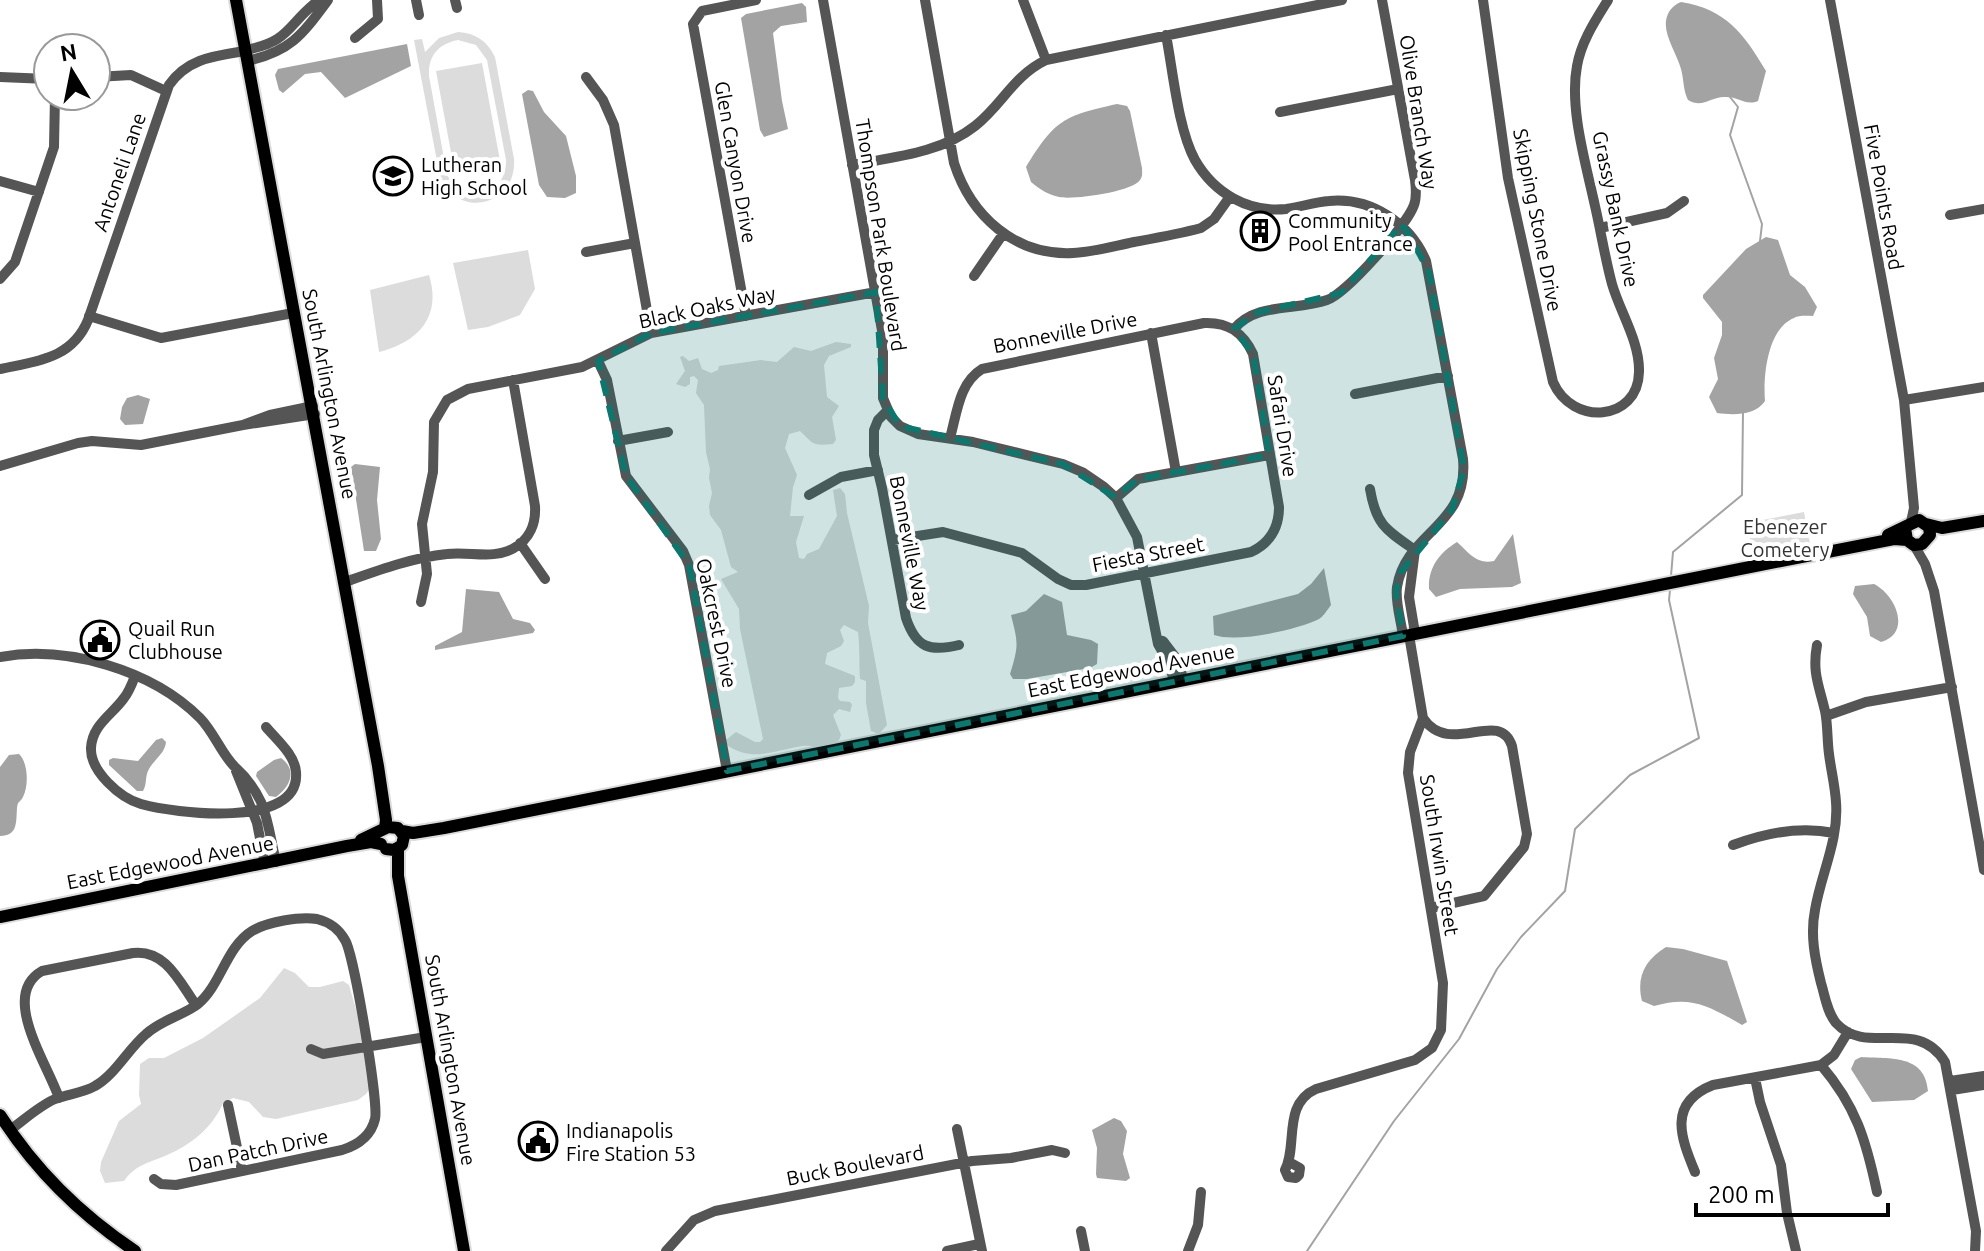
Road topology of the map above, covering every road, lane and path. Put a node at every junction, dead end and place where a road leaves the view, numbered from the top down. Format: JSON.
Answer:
{"nodes":[{"id":1,"x":236,"y":0,"type":"edge"},
{"id":2,"x":319,"y":0,"type":"edge"},
{"id":3,"x":328,"y":0,"type":"edge"},
{"id":4,"x":377,"y":0,"type":"edge"},
{"id":5,"x":416,"y":0,"type":"edge"},
{"id":6,"x":756,"y":0,"type":"edge"},
{"id":7,"x":823,"y":0,"type":"edge"},
{"id":8,"x":925,"y":0,"type":"edge"},
{"id":9,"x":1023,"y":0,"type":"edge"},
{"id":10,"x":1342,"y":0,"type":"edge"},
{"id":11,"x":1382,"y":0,"type":"edge"},
{"id":12,"x":1483,"y":0,"type":"edge"},
{"id":13,"x":1608,"y":0,"type":"edge"},
{"id":14,"x":1830,"y":0,"type":"edge"},
{"id":15,"x":419,"y":15,"type":"dead end"},
{"id":16,"x":1166,"y":35,"type":"junction"},
{"id":17,"x":355,"y":38,"type":"dead end"},
{"id":18,"x":246,"y":54,"type":"junction"},
{"id":19,"x":1046,"y":60,"type":"junction"},
{"id":20,"x":112,"y":76,"type":"edge"},
{"id":21,"x":0,"y":77,"type":"edge"},
{"id":22,"x":586,"y":77,"type":"dead end"},
{"id":23,"x":32,"y":78,"type":"edge"},
{"id":24,"x":1398,"y":89,"type":"junction"},
{"id":25,"x":166,"y":91,"type":"junction"},
{"id":26,"x":55,"y":112,"type":"edge"},
{"id":27,"x":1280,"y":112,"type":"dead end"},
{"id":28,"x":950,"y":140,"type":"junction"},
{"id":29,"x":852,"y":165,"type":"junction"},
{"id":30,"x":0,"y":181,"type":"edge"},
{"id":31,"x":39,"y":192,"type":"junction"},
{"id":32,"x":1229,"y":198,"type":"junction"},
{"id":33,"x":1684,"y":201,"type":"dead end"},
{"id":34,"x":1984,"y":209,"type":"edge"},
{"id":35,"x":1950,"y":215,"type":"dead end"},
{"id":36,"x":1401,"y":225,"type":"junction"},
{"id":37,"x":1600,"y":228,"type":"junction"},
{"id":38,"x":1003,"y":234,"type":"junction"},
{"id":39,"x":635,"y":243,"type":"junction"},
{"id":40,"x":586,"y":252,"type":"dead end"},
{"id":41,"x":974,"y":276,"type":"dead end"},
{"id":42,"x":0,"y":279,"type":"edge"},
{"id":43,"x":876,"y":292,"type":"junction"},
{"id":44,"x":293,"y":313,"type":"junction"},
{"id":45,"x":89,"y":316,"type":"junction"},
{"id":46,"x":746,"y":316,"type":"junction"},
{"id":47,"x":1234,"y":329,"type":"junction"},
{"id":48,"x":651,"y":333,"type":"junction"},
{"id":49,"x":1151,"y":333,"type":"junction"},
{"id":50,"x":598,"y":361,"type":"junction"},
{"id":51,"x":0,"y":369,"type":"edge"},
{"id":52,"x":1448,"y":376,"type":"junction"},
{"id":53,"x":513,"y":380,"type":"junction"},
{"id":54,"x":1984,"y":387,"type":"edge"},
{"id":55,"x":1355,"y":394,"type":"dead end"},
{"id":56,"x":1904,"y":400,"type":"junction"},
{"id":57,"x":314,"y":410,"type":"junction"},
{"id":58,"x":887,"y":411,"type":"junction"},
{"id":59,"x":1604,"y":413,"type":"joint"},
{"id":60,"x":668,"y":432,"type":"dead end"},
{"id":61,"x":950,"y":438,"type":"junction"},
{"id":62,"x":618,"y":441,"type":"junction"},
{"id":63,"x":1269,"y":455,"type":"junction"},
{"id":64,"x":0,"y":466,"type":"edge"},
{"id":65,"x":878,"y":470,"type":"junction"},
{"id":66,"x":1176,"y":472,"type":"junction"},
{"id":67,"x":1370,"y":489,"type":"dead end"},
{"id":68,"x":809,"y":495,"type":"dead end"},
{"id":69,"x":1116,"y":498,"type":"junction"},
{"id":70,"x":1984,"y":522,"type":"edge"},
{"id":71,"x":1917,"y":533,"type":"junction"},
{"id":72,"x":1272,"y":534,"type":"joint"},
{"id":73,"x":892,"y":540,"type":"junction"},
{"id":74,"x":520,"y":543,"type":"junction"},
{"id":75,"x":1415,"y":550,"type":"junction"},
{"id":76,"x":425,"y":557,"type":"junction"},
{"id":77,"x":1146,"y":574,"type":"junction"},
{"id":78,"x":545,"y":579,"type":"dead end"},
{"id":79,"x":345,"y":582,"type":"junction"},
{"id":80,"x":421,"y":602,"type":"dead end"},
{"id":81,"x":1409,"y":635,"type":"junction"},
{"id":82,"x":959,"y":645,"type":"dead end"},
{"id":83,"x":1817,"y":645,"type":"dead end"},
{"id":84,"x":0,"y":657,"type":"edge"},
{"id":85,"x":135,"y":676,"type":"junction"},
{"id":86,"x":1178,"y":681,"type":"junction"},
{"id":87,"x":1952,"y":687,"type":"junction"},
{"id":88,"x":1826,"y":716,"type":"junction"},
{"id":89,"x":1423,"y":718,"type":"junction"},
{"id":90,"x":266,"y":727,"type":"dead end"},
{"id":91,"x":727,"y":771,"type":"junction"},
{"id":92,"x":258,"y":809,"type":"junction"},
{"id":93,"x":1834,"y":833,"type":"junction"},
{"id":94,"x":392,"y":838,"type":"junction"},
{"id":95,"x":1733,"y":845,"type":"dead end"},
{"id":96,"x":271,"y":863,"type":"junction"},
{"id":97,"x":1984,"y":870,"type":"edge"},
{"id":98,"x":1431,"y":908,"type":"junction"},
{"id":99,"x":0,"y":917,"type":"edge"},
{"id":100,"x":196,"y":1005,"type":"junction"},
{"id":101,"x":1848,"y":1032,"type":"junction"},
{"id":102,"x":426,"y":1037,"type":"junction"},
{"id":103,"x":367,"y":1047,"type":"junction"},
{"id":104,"x":311,"y":1049,"type":"dead end"},
{"id":105,"x":1821,"y":1065,"type":"junction"},
{"id":106,"x":1984,"y":1076,"type":"edge"},
{"id":107,"x":1755,"y":1078,"type":"junction"},
{"id":108,"x":1984,"y":1085,"type":"edge"},
{"id":109,"x":1951,"y":1086,"type":"junction"},
{"id":110,"x":59,"y":1098,"type":"junction"},
{"id":111,"x":228,"y":1105,"type":"dead end"},
{"id":112,"x":0,"y":1115,"type":"edge"},
{"id":113,"x":957,"y":1129,"type":"dead end"},
{"id":114,"x":10,"y":1130,"type":"junction"},
{"id":115,"x":1065,"y":1153,"type":"dead end"},
{"id":116,"x":964,"y":1163,"type":"junction"},
{"id":117,"x":1291,"y":1163,"type":"dead end"},
{"id":118,"x":242,"y":1171,"type":"junction"},
{"id":119,"x":1695,"y":1172,"type":"dead end"},
{"id":120,"x":154,"y":1179,"type":"dead end"},
{"id":121,"x":1201,"y":1192,"type":"dead end"},
{"id":122,"x":1877,"y":1192,"type":"dead end"},
{"id":123,"x":1081,"y":1231,"type":"dead end"},
{"id":124,"x":980,"y":1248,"type":"edge"},
{"id":125,"x":135,"y":1251,"type":"edge"},
{"id":126,"x":464,"y":1251,"type":"edge"},
{"id":127,"x":666,"y":1251,"type":"edge"},
{"id":128,"x":947,"y":1251,"type":"edge"},
{"id":129,"x":1085,"y":1251,"type":"edge"},
{"id":130,"x":1188,"y":1251,"type":"edge"},
{"id":131,"x":1796,"y":1251,"type":"edge"},
{"id":132,"x":1975,"y":1251,"type":"edge"}],
"edges":[{"from":1,"to":18,"type":"main road","name":"South Arlington Avenue"},
{"from":2,"to":18,"type":"street"},
{"from":3,"to":18,"type":"street"},
{"from":4,"to":17,"type":"street"},
{"from":5,"to":15,"type":"street"},
{"from":6,"to":46,"type":"street","name":"Glen Canyon Drive"},
{"from":7,"to":29,"type":"street","name":"Thompson Park Boulevard"},
{"from":8,"to":28,"type":"street"},
{"from":9,"to":19,"type":"street"},
{"from":10,"to":16,"type":"street"},
{"from":11,"to":24,"type":"street","name":"Olive Branch Way"},
{"from":12,"to":59,"type":"street","name":"Skipping Stone Drive"},
{"from":13,"to":37,"type":"street","name":"Grassy Bank Drive"},
{"from":14,"to":56,"type":"street","name":"Five Points Road"},
{"from":16,"to":19,"type":"street"},
{"from":16,"to":32,"type":"street"},
{"from":18,"to":25,"type":"street","name":"Antoneli Lane"},
{"from":18,"to":44,"type":"main road","name":"South Arlington Avenue"},
{"from":19,"to":28,"type":"street"},
{"from":20,"to":25,"type":"street"},
{"from":21,"to":23,"type":"street"},
{"from":22,"to":39,"type":"street"},
{"from":24,"to":27,"type":"street"},
{"from":24,"to":36,"type":"street","name":"Olive Branch Way"},
{"from":25,"to":45,"type":"street","name":"Antoneli Lane"},
{"from":26,"to":31,"type":"street"},
{"from":28,"to":29,"type":"street"},
{"from":28,"to":38,"type":"street"},
{"from":29,"to":43,"type":"street","name":"Thompson Park Boulevard"},
{"from":30,"to":31,"type":"street"},
{"from":31,"to":42,"type":"street"},
{"from":32,"to":36,"type":"street"},
{"from":32,"to":38,"type":"street"},
{"from":33,"to":37,"type":"street"},
{"from":34,"to":35,"type":"street"},
{"from":36,"to":47,"type":"street","name":"Olive Branch Way"},
{"from":36,"to":52,"type":"street","name":"South Irwin Street"},
{"from":37,"to":59,"type":"street","name":"Grassy Bank Drive"},
{"from":38,"to":41,"type":"street"},
{"from":39,"to":40,"type":"street"},
{"from":39,"to":48,"type":"street"},
{"from":43,"to":46,"type":"street","name":"Black Oaks Way"},
{"from":43,"to":58,"type":"street","name":"Thompson Park Boulevard"},
{"from":44,"to":45,"type":"street"},
{"from":44,"to":57,"type":"main road","name":"South Arlington Avenue"},
{"from":45,"to":51,"type":"street","name":"Antoneli Lane"},
{"from":46,"to":48,"type":"street","name":"Black Oaks Way"},
{"from":47,"to":49,"type":"street","name":"Bonneville Drive"},
{"from":47,"to":63,"type":"street","name":"Safari Drive"},
{"from":48,"to":50,"type":"street","name":"Black Oaks Way"},
{"from":49,"to":61,"type":"street","name":"Bonneville Drive"},
{"from":49,"to":66,"type":"street"},
{"from":50,"to":53,"type":"street","name":"Black Oaks Way"},
{"from":50,"to":62,"type":"street","name":"Oakcrest Drive"},
{"from":52,"to":55,"type":"street"},
{"from":52,"to":75,"type":"street","name":"South Irwin Street"},
{"from":53,"to":74,"type":"street"},
{"from":53,"to":76,"type":"street","name":"Black Oaks Way"},
{"from":54,"to":56,"type":"street"},
{"from":56,"to":71,"type":"street","name":"Five Points Road"},
{"from":57,"to":64,"type":"street"},
{"from":57,"to":79,"type":"main road","name":"South Arlington Avenue"},
{"from":58,"to":61,"type":"street"},
{"from":58,"to":65,"type":"street","name":"Bonneville Way"},
{"from":60,"to":62,"type":"street"},
{"from":61,"to":69,"type":"street"},
{"from":62,"to":91,"type":"street","name":"Oakcrest Drive"},
{"from":63,"to":66,"type":"street"},
{"from":63,"to":72,"type":"street","name":"Safari Drive"},
{"from":65,"to":68,"type":"street"},
{"from":65,"to":73,"type":"street","name":"Bonneville Way"},
{"from":66,"to":69,"type":"street"},
{"from":67,"to":75,"type":"street"},
{"from":69,"to":77,"type":"street"},
{"from":70,"to":71,"type":"main road","name":"East Edgewood Avenue"},
{"from":71,"to":81,"type":"main road","name":"East Edgewood Avenue"},
{"from":71,"to":87,"type":"street","name":"Five Points Road"},
{"from":72,"to":77,"type":"street","name":"Fiesta Street"},
{"from":73,"to":77,"type":"street","name":"Fiesta Street"},
{"from":73,"to":82,"type":"street","name":"Bonneville Way"},
{"from":74,"to":76,"type":"street"},
{"from":74,"to":78,"type":"street"},
{"from":75,"to":81,"type":"street","name":"South Irwin Street"},
{"from":76,"to":79,"type":"street"},
{"from":76,"to":80,"type":"street"},
{"from":77,"to":86,"type":"street"},
{"from":79,"to":94,"type":"main road","name":"South Arlington Avenue"},
{"from":81,"to":86,"type":"main road","name":"East Edgewood Avenue"},
{"from":81,"to":89,"type":"street","name":"South Irwin Street"},
{"from":83,"to":88,"type":"street"},
{"from":84,"to":85,"type":"street"},
{"from":85,"to":92,"type":"street"},
{"from":85,"to":92,"type":"street"},
{"from":86,"to":91,"type":"main road","name":"East Edgewood Avenue"},
{"from":87,"to":88,"type":"street"},
{"from":87,"to":97,"type":"street"},
{"from":88,"to":93,"type":"street"},
{"from":89,"to":98,"type":"street","name":"South Irwin Street"},
{"from":89,"to":98,"type":"street"},
{"from":90,"to":92,"type":"street"},
{"from":91,"to":94,"type":"main road","name":"East Edgewood Avenue"},
{"from":92,"to":96,"type":"street"},
{"from":93,"to":95,"type":"street"},
{"from":93,"to":101,"type":"street"},
{"from":94,"to":96,"type":"main road","name":"East Edgewood Avenue"},
{"from":94,"to":102,"type":"main road","name":"South Arlington Avenue"},
{"from":96,"to":99,"type":"main road","name":"East Edgewood Avenue"},
{"from":98,"to":117,"type":"street","name":"South Irwin Street"},
{"from":100,"to":103,"type":"street"},
{"from":100,"to":110,"type":"street"},
{"from":100,"to":110,"type":"street"},
{"from":101,"to":105,"type":"street"},
{"from":101,"to":109,"type":"street"},
{"from":102,"to":103,"type":"street"},
{"from":102,"to":126,"type":"main road","name":"South Arlington Avenue"},
{"from":103,"to":104,"type":"street"},
{"from":103,"to":118,"type":"street","name":"Dan Patch Drive"},
{"from":105,"to":107,"type":"street"},
{"from":105,"to":122,"type":"street"},
{"from":106,"to":109,"type":"street"},
{"from":107,"to":119,"type":"street"},
{"from":107,"to":131,"type":"street"},
{"from":108,"to":109,"type":"street"},
{"from":109,"to":132,"type":"street"},
{"from":110,"to":114,"type":"street"},
{"from":111,"to":118,"type":"street"},
{"from":112,"to":114,"type":"main road"},
{"from":113,"to":116,"type":"street"},
{"from":114,"to":125,"type":"main road"},
{"from":115,"to":116,"type":"street","name":"Buck Boulevard"},
{"from":116,"to":124,"type":"street"},
{"from":116,"to":127,"type":"street","name":"Buck Boulevard"},
{"from":118,"to":120,"type":"street","name":"Dan Patch Drive"},
{"from":121,"to":130,"type":"street"},
{"from":123,"to":129,"type":"street"},
{"from":124,"to":128,"type":"street"}]}
